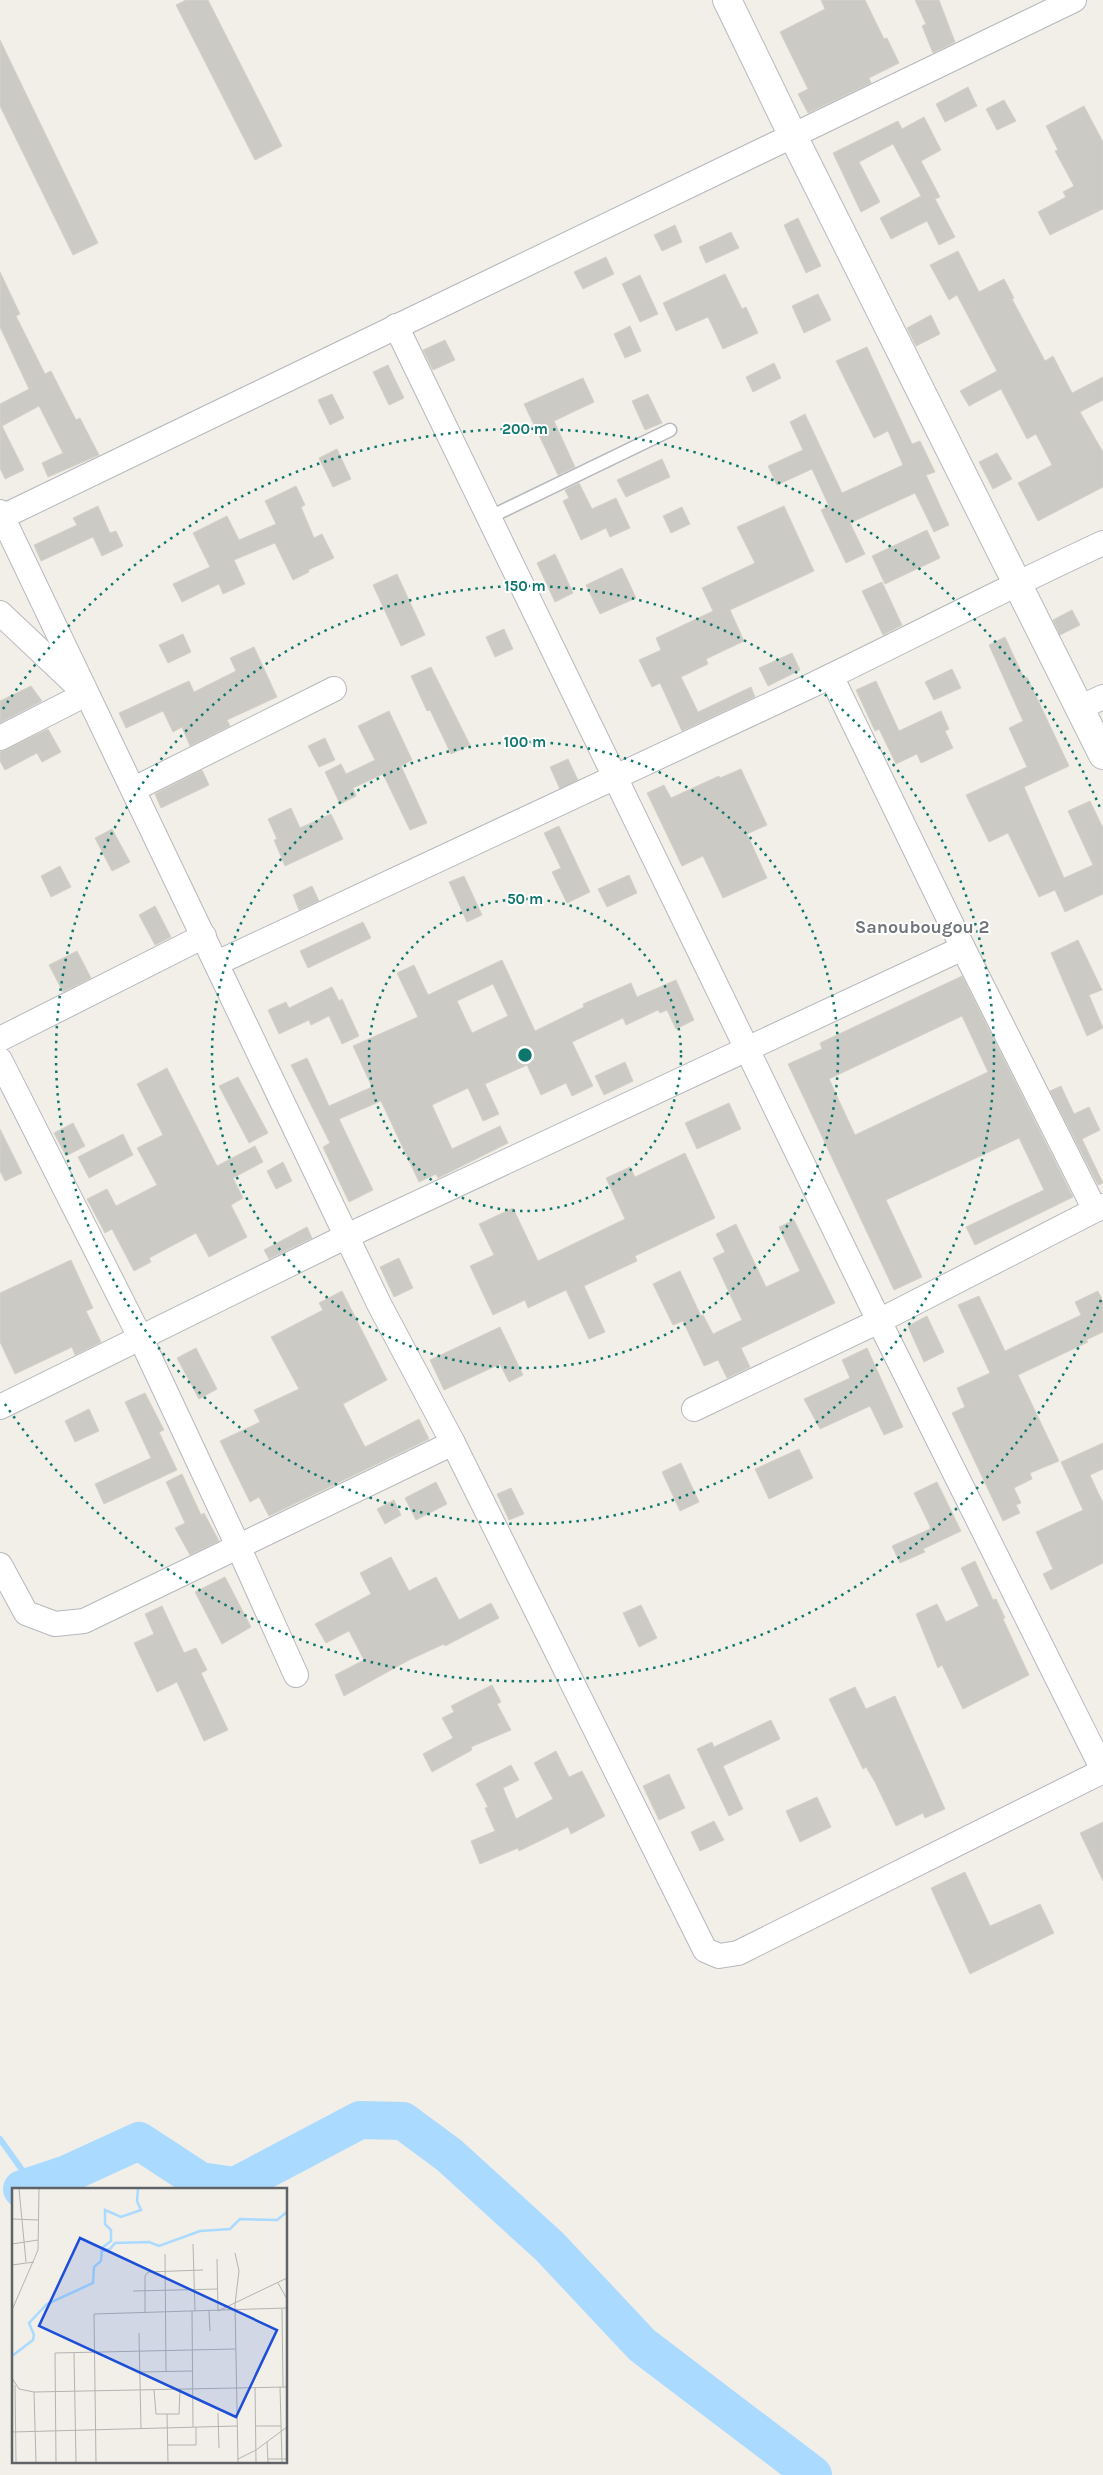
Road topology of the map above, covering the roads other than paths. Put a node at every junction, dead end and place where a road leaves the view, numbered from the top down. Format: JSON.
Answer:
{"nodes":[{"id":1,"x":727,"y":0,"type":"edge"},
{"id":2,"x":1074,"y":0,"type":"edge"},
{"id":3,"x":792,"y":136,"type":"junction"},
{"id":4,"x":396,"y":326,"type":"junction"},
{"id":5,"x":670,"y":430,"type":"dead end"},
{"id":6,"x":1,"y":516,"type":"edge"},
{"id":7,"x":488,"y":518,"type":"junction"},
{"id":8,"x":1103,"y":543,"type":"edge"},
{"id":9,"x":1017,"y":582,"type":"junction"},
{"id":10,"x":0,"y":613,"type":"edge"},
{"id":11,"x":830,"y":676,"type":"junction"},
{"id":12,"x":334,"y":688,"type":"dead end"},
{"id":13,"x":86,"y":694,"type":"junction"},
{"id":14,"x":1091,"y":702,"type":"edge"},
{"id":15,"x":0,"y":738,"type":"edge"},
{"id":16,"x":1103,"y":755,"type":"edge"},
{"id":17,"x":615,"y":780,"type":"junction"},
{"id":18,"x":134,"y":789,"type":"junction"},
{"id":19,"x":204,"y":936,"type":"junction"},
{"id":20,"x":963,"y":948,"type":"junction"},
{"id":21,"x":217,"y":963,"type":"junction"},
{"id":22,"x":0,"y":1039,"type":"edge"},
{"id":23,"x":746,"y":1050,"type":"junction"},
{"id":24,"x":0,"y":1060,"type":"edge"},
{"id":25,"x":1099,"y":1208,"type":"edge"},
{"id":26,"x":347,"y":1236,"type":"junction"},
{"id":27,"x":879,"y":1321,"type":"junction"},
{"id":28,"x":141,"y":1339,"type":"junction"},
{"id":29,"x":0,"y":1407,"type":"edge"},
{"id":30,"x":694,"y":1409,"type":"dead end"},
{"id":31,"x":454,"y":1443,"type":"junction"},
{"id":32,"x":238,"y":1546,"type":"junction"},
{"id":33,"x":0,"y":1565,"type":"edge"},
{"id":34,"x":296,"y":1675,"type":"dead end"},
{"id":35,"x":1103,"y":1771,"type":"edge"}],
"edges":[{"from":1,"to":3,"type":"main road"},
{"from":2,"to":3,"type":"street"},
{"from":3,"to":4,"type":"street"},
{"from":3,"to":9,"type":"main road"},
{"from":4,"to":6,"type":"street"},
{"from":4,"to":7,"type":"street"},
{"from":5,"to":7,"type":"lane"},
{"from":6,"to":13,"type":"street"},
{"from":7,"to":17,"type":"street"},
{"from":8,"to":9,"type":"street"},
{"from":9,"to":11,"type":"street"},
{"from":9,"to":14,"type":"main road"},
{"from":10,"to":13,"type":"street"},
{"from":11,"to":17,"type":"street"},
{"from":11,"to":20,"type":"street"},
{"from":12,"to":18,"type":"street"},
{"from":13,"to":15,"type":"street"},
{"from":13,"to":18,"type":"street"},
{"from":14,"to":16,"type":"main road"},
{"from":17,"to":21,"type":"street"},
{"from":17,"to":23,"type":"street"},
{"from":18,"to":19,"type":"street"},
{"from":19,"to":21,"type":"street"},
{"from":19,"to":22,"type":"street"},
{"from":20,"to":23,"type":"street"},
{"from":20,"to":25,"type":"street"},
{"from":21,"to":26,"type":"street"},
{"from":23,"to":26,"type":"street"},
{"from":23,"to":27,"type":"street"},
{"from":24,"to":28,"type":"street"},
{"from":25,"to":27,"type":"street"},
{"from":26,"to":28,"type":"street"},
{"from":26,"to":31,"type":"street"},
{"from":27,"to":30,"type":"street"},
{"from":27,"to":35,"type":"street"},
{"from":28,"to":29,"type":"street"},
{"from":28,"to":32,"type":"street"},
{"from":31,"to":32,"type":"street"},
{"from":31,"to":35,"type":"street"},
{"from":32,"to":33,"type":"street"},
{"from":32,"to":34,"type":"street"}]}
